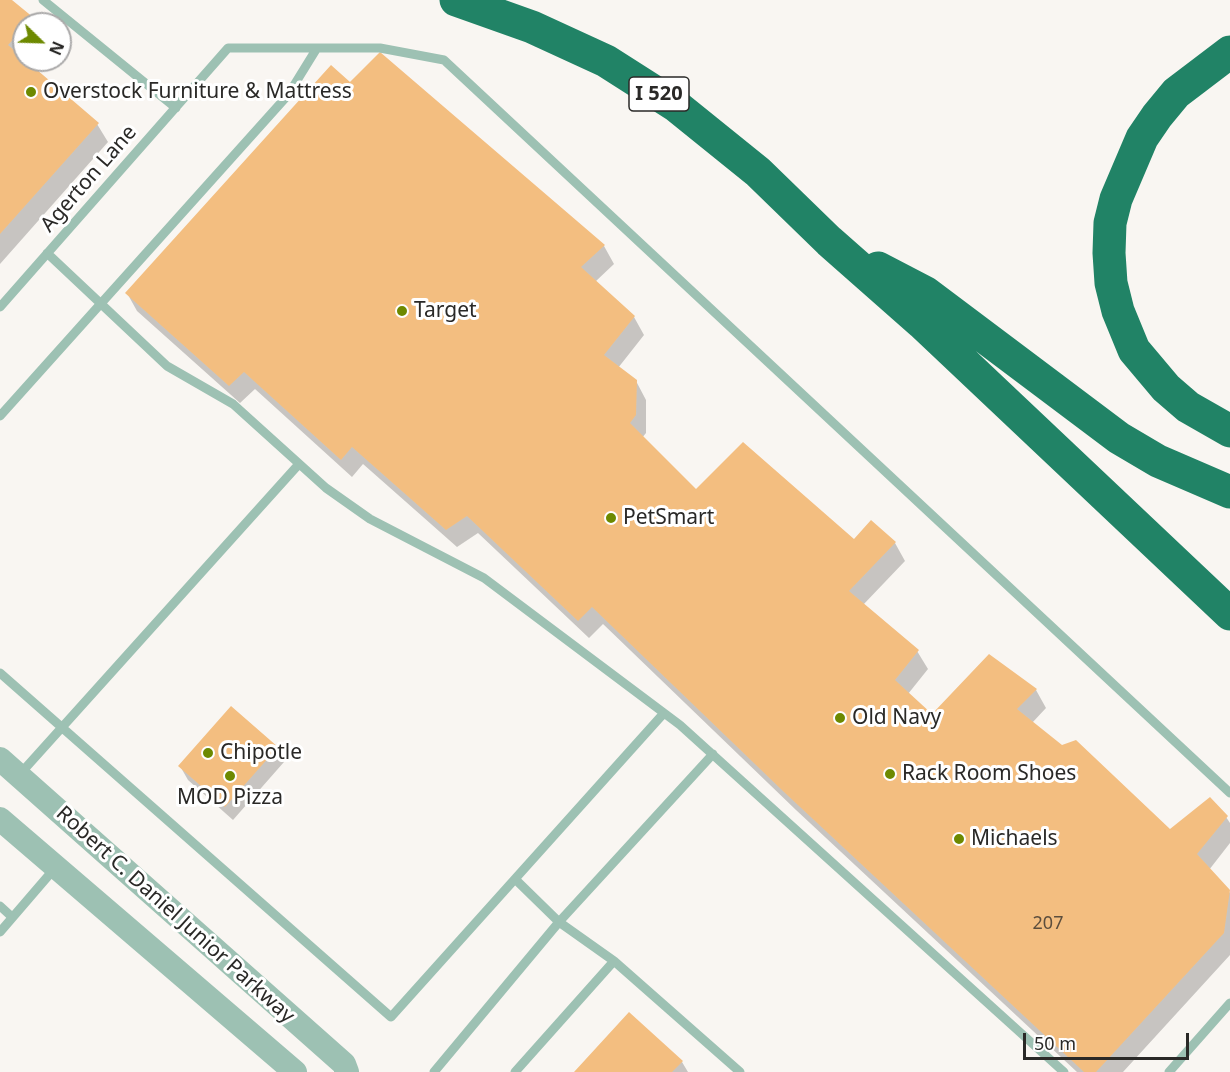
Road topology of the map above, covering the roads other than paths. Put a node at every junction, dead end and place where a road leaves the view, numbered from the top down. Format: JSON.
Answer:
{"nodes":[{"id":1,"x":43,"y":0,"type":"edge"},
{"id":2,"x":456,"y":0,"type":"edge"},
{"id":3,"x":317,"y":48,"type":"junction"},
{"id":4,"x":1230,"y":52,"type":"edge"},
{"id":5,"x":176,"y":108,"type":"junction"},
{"id":6,"x":829,"y":242,"type":"junction"},
{"id":7,"x":48,"y":253,"type":"junction"},
{"id":8,"x":100,"y":303,"type":"junction"},
{"id":9,"x":0,"y":307,"type":"edge"},
{"id":10,"x":0,"y":416,"type":"edge"},
{"id":11,"x":1230,"y":431,"type":"edge"},
{"id":12,"x":299,"y":464,"type":"junction"},
{"id":13,"x":1230,"y":492,"type":"edge"},
{"id":14,"x":1230,"y":614,"type":"edge"},
{"id":15,"x":0,"y":673,"type":"edge"},
{"id":16,"x":664,"y":712,"type":"junction"},
{"id":17,"x":61,"y":728,"type":"junction"},
{"id":18,"x":713,"y":754,"type":"junction"},
{"id":19,"x":0,"y":759,"type":"edge"},
{"id":20,"x":19,"y":776,"type":"junction"},
{"id":21,"x":1230,"y":792,"type":"edge"},
{"id":22,"x":0,"y":819,"type":"edge"},
{"id":23,"x":55,"y":868,"type":"junction"},
{"id":24,"x":515,"y":879,"type":"junction"},
{"id":25,"x":0,"y":906,"type":"edge"},
{"id":26,"x":12,"y":917,"type":"junction"},
{"id":27,"x":559,"y":922,"type":"junction"},
{"id":28,"x":0,"y":932,"type":"edge"},
{"id":29,"x":614,"y":961,"type":"junction"},
{"id":30,"x":1230,"y":1003,"type":"edge"},
{"id":31,"x":296,"y":1072,"type":"edge"},
{"id":32,"x":347,"y":1072,"type":"edge"},
{"id":33,"x":434,"y":1072,"type":"edge"},
{"id":34,"x":515,"y":1072,"type":"edge"},
{"id":35,"x":740,"y":1072,"type":"edge"},
{"id":36,"x":1064,"y":1072,"type":"edge"},
{"id":37,"x":1168,"y":1072,"type":"edge"}],
"edges":[{"from":1,"to":5,"type":"lane"},
{"from":2,"to":6,"type":"highway","number":"I 520"},
{"from":3,"to":5,"type":"lane","name":"Agerton Lane"},
{"from":3,"to":8,"type":"lane"},
{"from":3,"to":21,"type":"lane"},
{"from":4,"to":11,"type":"highway"},
{"from":5,"to":7,"type":"lane","name":"Agerton Lane"},
{"from":6,"to":13,"type":"highway"},
{"from":6,"to":14,"type":"highway"},
{"from":7,"to":8,"type":"lane"},
{"from":7,"to":9,"type":"lane","name":"Agerton Lane"},
{"from":8,"to":10,"type":"lane"},
{"from":8,"to":12,"type":"lane"},
{"from":12,"to":16,"type":"lane"},
{"from":12,"to":17,"type":"lane"},
{"from":15,"to":17,"type":"lane"},
{"from":16,"to":18,"type":"lane"},
{"from":16,"to":24,"type":"lane"},
{"from":17,"to":20,"type":"lane"},
{"from":17,"to":24,"type":"lane"},
{"from":18,"to":27,"type":"lane"},
{"from":18,"to":36,"type":"lane"},
{"from":19,"to":20,"type":"street","name":"Robert C. Daniel Junior Parkway"},
{"from":20,"to":32,"type":"street","name":"Robert C. Daniel Junior Parkway"},
{"from":22,"to":23,"type":"street","name":"Robert C. Daniel Junior Parkway"},
{"from":23,"to":26,"type":"lane"},
{"from":23,"to":31,"type":"street","name":"Robert C. Daniel Junior Parkway"},
{"from":24,"to":27,"type":"lane"},
{"from":25,"to":26,"type":"lane"},
{"from":26,"to":28,"type":"lane"},
{"from":27,"to":29,"type":"lane"},
{"from":27,"to":33,"type":"lane"},
{"from":29,"to":34,"type":"lane"},
{"from":29,"to":35,"type":"lane"},
{"from":30,"to":37,"type":"lane"}]}
